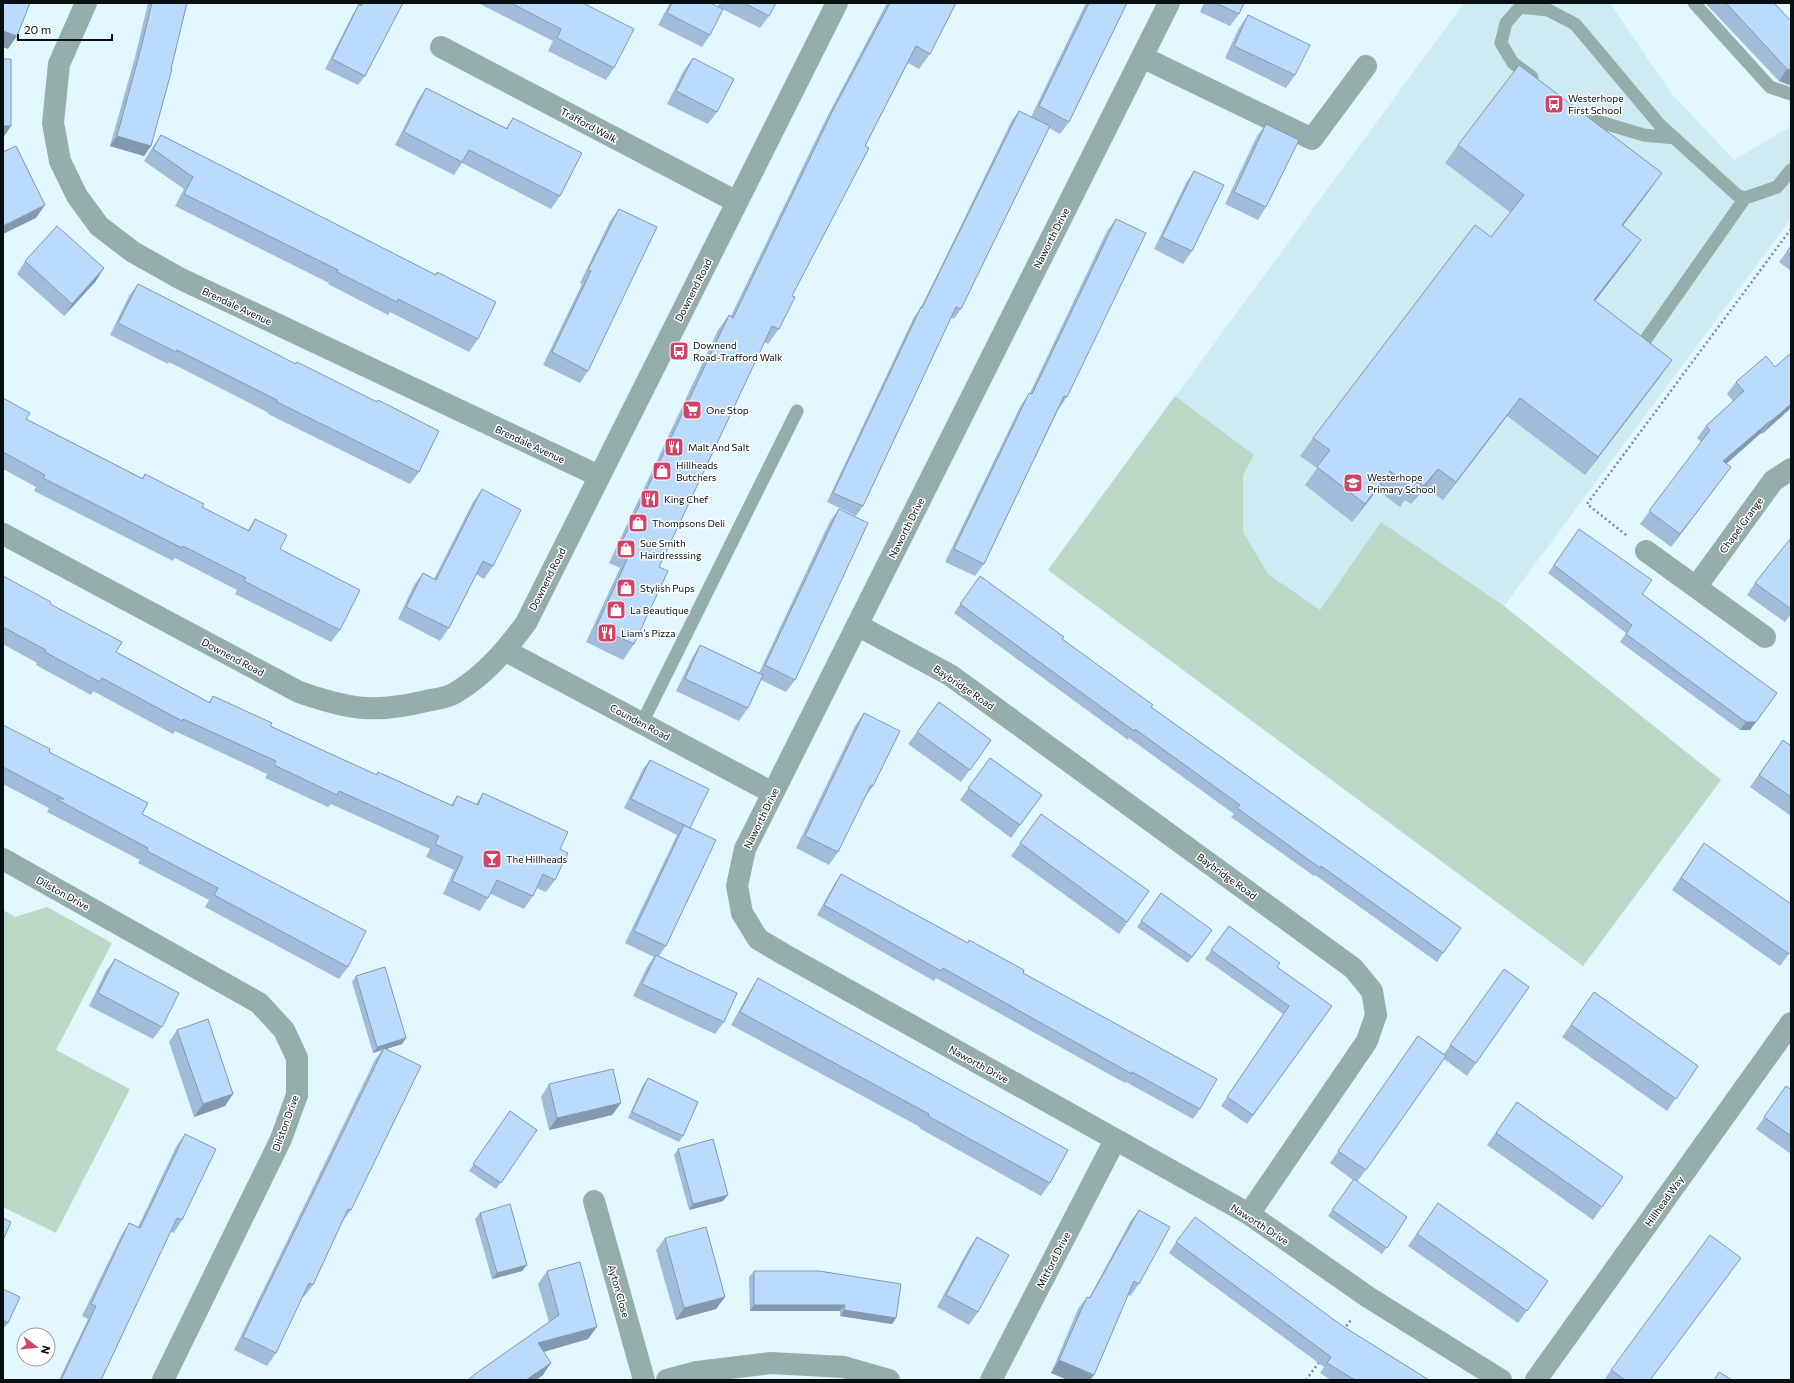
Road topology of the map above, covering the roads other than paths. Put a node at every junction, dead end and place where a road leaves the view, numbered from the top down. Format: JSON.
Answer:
{"nodes":[{"id":1,"x":86,"y":3,"type":"edge"},
{"id":2,"x":837,"y":3,"type":"edge"},
{"id":3,"x":1170,"y":3,"type":"edge"},
{"id":4,"x":1694,"y":3,"type":"edge"},
{"id":5,"x":441,"y":47,"type":"dead end"},
{"id":6,"x":1142,"y":57,"type":"junction"},
{"id":7,"x":1366,"y":66,"type":"dead end"},
{"id":8,"x":1542,"y":85,"type":"edge"},
{"id":9,"x":1791,"y":94,"type":"edge"},
{"id":10,"x":1565,"y":104,"type":"edge"},
{"id":11,"x":1675,"y":138,"type":"junction"},
{"id":12,"x":1791,"y":170,"type":"edge"},
{"id":13,"x":1745,"y":198,"type":"junction"},
{"id":14,"x":737,"y":202,"type":"junction"},
{"id":15,"x":1646,"y":339,"type":"edge"},
{"id":16,"x":797,"y":412,"type":"dead end"},
{"id":17,"x":1791,"y":469,"type":"edge"},
{"id":18,"x":599,"y":476,"type":"junction"},
{"id":19,"x":3,"y":534,"type":"edge"},
{"id":20,"x":1646,"y":551,"type":"road end"},
{"id":21,"x":1696,"y":587,"type":"junction"},
{"id":22,"x":858,"y":625,"type":"junction"},
{"id":23,"x":1765,"y":637,"type":"dead end"},
{"id":24,"x":506,"y":651,"type":"junction"},
{"id":25,"x":642,"y":723,"type":"junction"},
{"id":26,"x":773,"y":793,"type":"junction"},
{"id":27,"x":3,"y":859,"type":"edge"},
{"id":28,"x":1790,"y":1026,"type":"edge"},
{"id":29,"x":1115,"y":1140,"type":"junction"},
{"id":30,"x":594,"y":1201,"type":"dead end"},
{"id":31,"x":1249,"y":1214,"type":"junction"},
{"id":32,"x":163,"y":1380,"type":"edge"},
{"id":33,"x":644,"y":1380,"type":"edge"},
{"id":34,"x":667,"y":1380,"type":"edge"},
{"id":35,"x":889,"y":1380,"type":"edge"},
{"id":36,"x":991,"y":1380,"type":"edge"},
{"id":37,"x":1501,"y":1380,"type":"edge"},
{"id":38,"x":1536,"y":1380,"type":"edge"}],
"edges":[{"from":1,"to":18,"type":"street","name":"Brendale Avenue"},
{"from":2,"to":14,"type":"street","name":"Downend Road"},
{"from":3,"to":6,"type":"street","name":"Naworth Drive"},
{"from":4,"to":9,"type":"lane"},
{"from":5,"to":14,"type":"street","name":"Trafford Walk"},
{"from":6,"to":7,"type":"street"},
{"from":6,"to":22,"type":"street","name":"Naworth Drive"},
{"from":8,"to":11,"type":"lane"},
{"from":10,"to":11,"type":"lane"},
{"from":11,"to":13,"type":"lane"},
{"from":12,"to":13,"type":"lane"},
{"from":13,"to":15,"type":"lane"},
{"from":14,"to":18,"type":"street","name":"Downend Road"},
{"from":16,"to":25,"type":"lane"},
{"from":17,"to":21,"type":"street","name":"Chapel Grange"},
{"from":18,"to":24,"type":"street","name":"Downend Road"},
{"from":19,"to":24,"type":"street","name":"Downend Road"},
{"from":20,"to":21,"type":"street"},
{"from":21,"to":23,"type":"street"},
{"from":22,"to":26,"type":"street","name":"Naworth Drive"},
{"from":22,"to":31,"type":"street","name":"Baybridge Road"},
{"from":24,"to":25,"type":"street","name":"Counden Road"},
{"from":25,"to":26,"type":"street","name":"Counden Road"},
{"from":26,"to":29,"type":"street","name":"Naworth Drive"},
{"from":27,"to":32,"type":"street","name":"Dilston Drive"},
{"from":28,"to":38,"type":"street","name":"Hillhead Way"},
{"from":29,"to":31,"type":"street","name":"Naworth Drive"},
{"from":29,"to":36,"type":"street","name":"Mitford Drive"},
{"from":30,"to":33,"type":"street","name":"Ayton Close"},
{"from":31,"to":37,"type":"street","name":"Naworth Drive"},
{"from":34,"to":35,"type":"street"}]}
